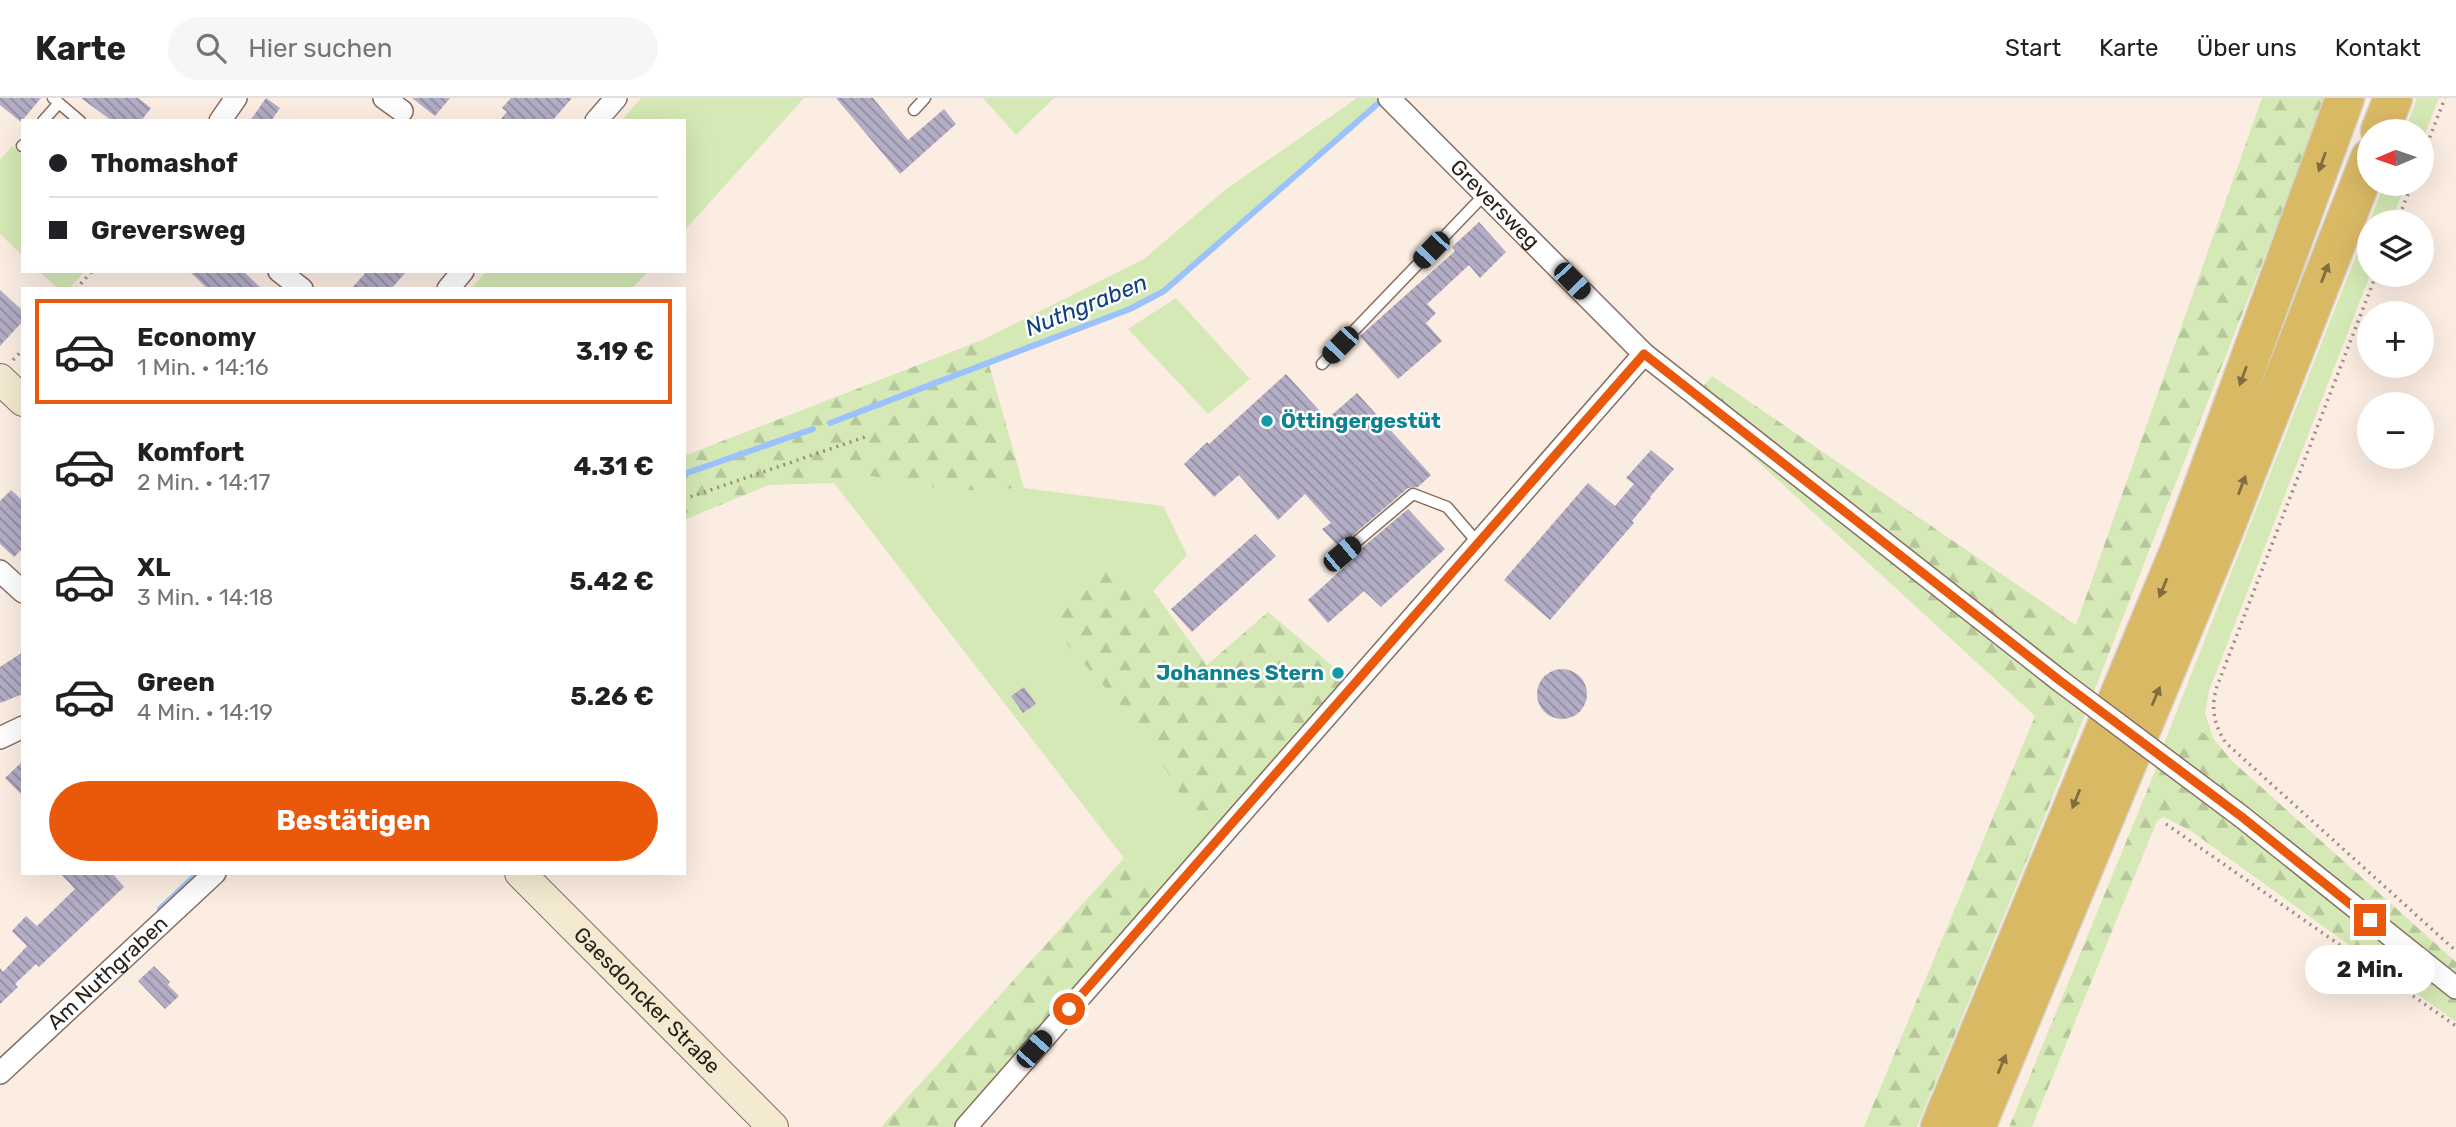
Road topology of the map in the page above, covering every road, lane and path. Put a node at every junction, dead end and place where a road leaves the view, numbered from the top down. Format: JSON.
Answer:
{"nodes":[{"id":1,"x":236,"y":98,"type":"edge"},
{"id":2,"x":384,"y":98,"type":"edge"},
{"id":3,"x":616,"y":98,"type":"edge"},
{"id":4,"x":925,"y":98,"type":"edge"},
{"id":5,"x":1389,"y":98,"type":"edge"},
{"id":6,"x":2345,"y":98,"type":"edge"},
{"id":7,"x":2393,"y":98,"type":"edge"},
{"id":8,"x":2445,"y":98,"type":"edge"},
{"id":9,"x":56,"y":100,"type":"edge"},
{"id":10,"x":914,"y":110,"type":"dead end"},
{"id":11,"x":402,"y":111,"type":"dead end"},
{"id":12,"x":44,"y":119,"type":"edge"},
{"id":13,"x":78,"y":119,"type":"edge"},
{"id":14,"x":221,"y":119,"type":"edge"},
{"id":15,"x":598,"y":119,"type":"edge"},
{"id":16,"x":2385,"y":119,"type":"edge"},
{"id":17,"x":2434,"y":126,"type":"edge"},
{"id":18,"x":2357,"y":191,"type":"edge"},
{"id":19,"x":1486,"y":193,"type":"junction"},
{"id":20,"x":90,"y":273,"type":"edge"},
{"id":21,"x":282,"y":273,"type":"edge"},
{"id":22,"x":461,"y":273,"type":"edge"},
{"id":23,"x":78,"y":287,"type":"edge"},
{"id":24,"x":299,"y":287,"type":"edge"},
{"id":25,"x":450,"y":287,"type":"edge"},
{"id":26,"x":2371,"y":287,"type":"edge"},
{"id":27,"x":1644,"y":354,"type":"junction"},
{"id":28,"x":1322,"y":364,"type":"dead end"},
{"id":29,"x":0,"y":379,"type":"edge"},
{"id":30,"x":21,"y":399,"type":"edge"},
{"id":31,"x":868,"y":436,"type":"dead end"},
{"id":32,"x":686,"y":498,"type":"edge"},
{"id":33,"x":1478,"y":543,"type":"junction"},
{"id":34,"x":1342,"y":554,"type":"dead end"},
{"id":35,"x":0,"y":570,"type":"edge"},
{"id":36,"x":21,"y":590,"type":"edge"},
{"id":37,"x":21,"y":728,"type":"edge"},
{"id":38,"x":0,"y":738,"type":"edge"},
{"id":39,"x":2166,"y":824,"type":"dead end"},
{"id":40,"x":213,"y":875,"type":"edge"},
{"id":41,"x":522,"y":875,"type":"edge"},
{"id":42,"x":2456,"y":951,"type":"edge"},
{"id":43,"x":2456,"y":988,"type":"edge"},
{"id":44,"x":2456,"y":1026,"type":"edge"},
{"id":45,"x":0,"y":1073,"type":"edge"},
{"id":46,"x":774,"y":1127,"type":"edge"},
{"id":47,"x":966,"y":1127,"type":"edge"},
{"id":48,"x":1940,"y":1127,"type":"edge"},
{"id":49,"x":1976,"y":1127,"type":"edge"}],
"edges":[{"from":1,"to":14,"type":"street"},
{"from":2,"to":11,"type":"street"},
{"from":3,"to":15,"type":"street"},
{"from":4,"to":10,"type":"lane"},
{"from":5,"to":19,"type":"street","name":"Greversweg"},
{"from":6,"to":48,"type":"highway","one_way":true},
{"from":7,"to":16,"type":"highway"},
{"from":8,"to":17,"type":"path"},
{"from":9,"to":12,"type":"lane"},
{"from":9,"to":13,"type":"lane"},
{"from":49,"to":18,"type":"highway","one_way":true},
{"from":19,"to":27,"type":"street","name":"Greversweg"},
{"from":19,"to":28,"type":"lane"},
{"from":20,"to":23,"type":"path"},
{"from":21,"to":24,"type":"street"},
{"from":22,"to":25,"type":"street"},
{"from":26,"to":42,"type":"path"},
{"from":27,"to":33,"type":"street"},
{"from":27,"to":43,"type":"street","name":"Greversweg","bridge":true},
{"from":29,"to":30,"type":"main road"},
{"from":31,"to":32,"type":"path"},
{"from":33,"to":34,"type":"lane"},
{"from":33,"to":47,"type":"street"},
{"from":35,"to":36,"type":"street"},
{"from":37,"to":38,"type":"street"},
{"from":39,"to":44,"type":"path"},
{"from":40,"to":45,"type":"street","name":"Am Nuthgraben"},
{"from":41,"to":46,"type":"main road","name":"Gaesdoncker Straße"}]}
